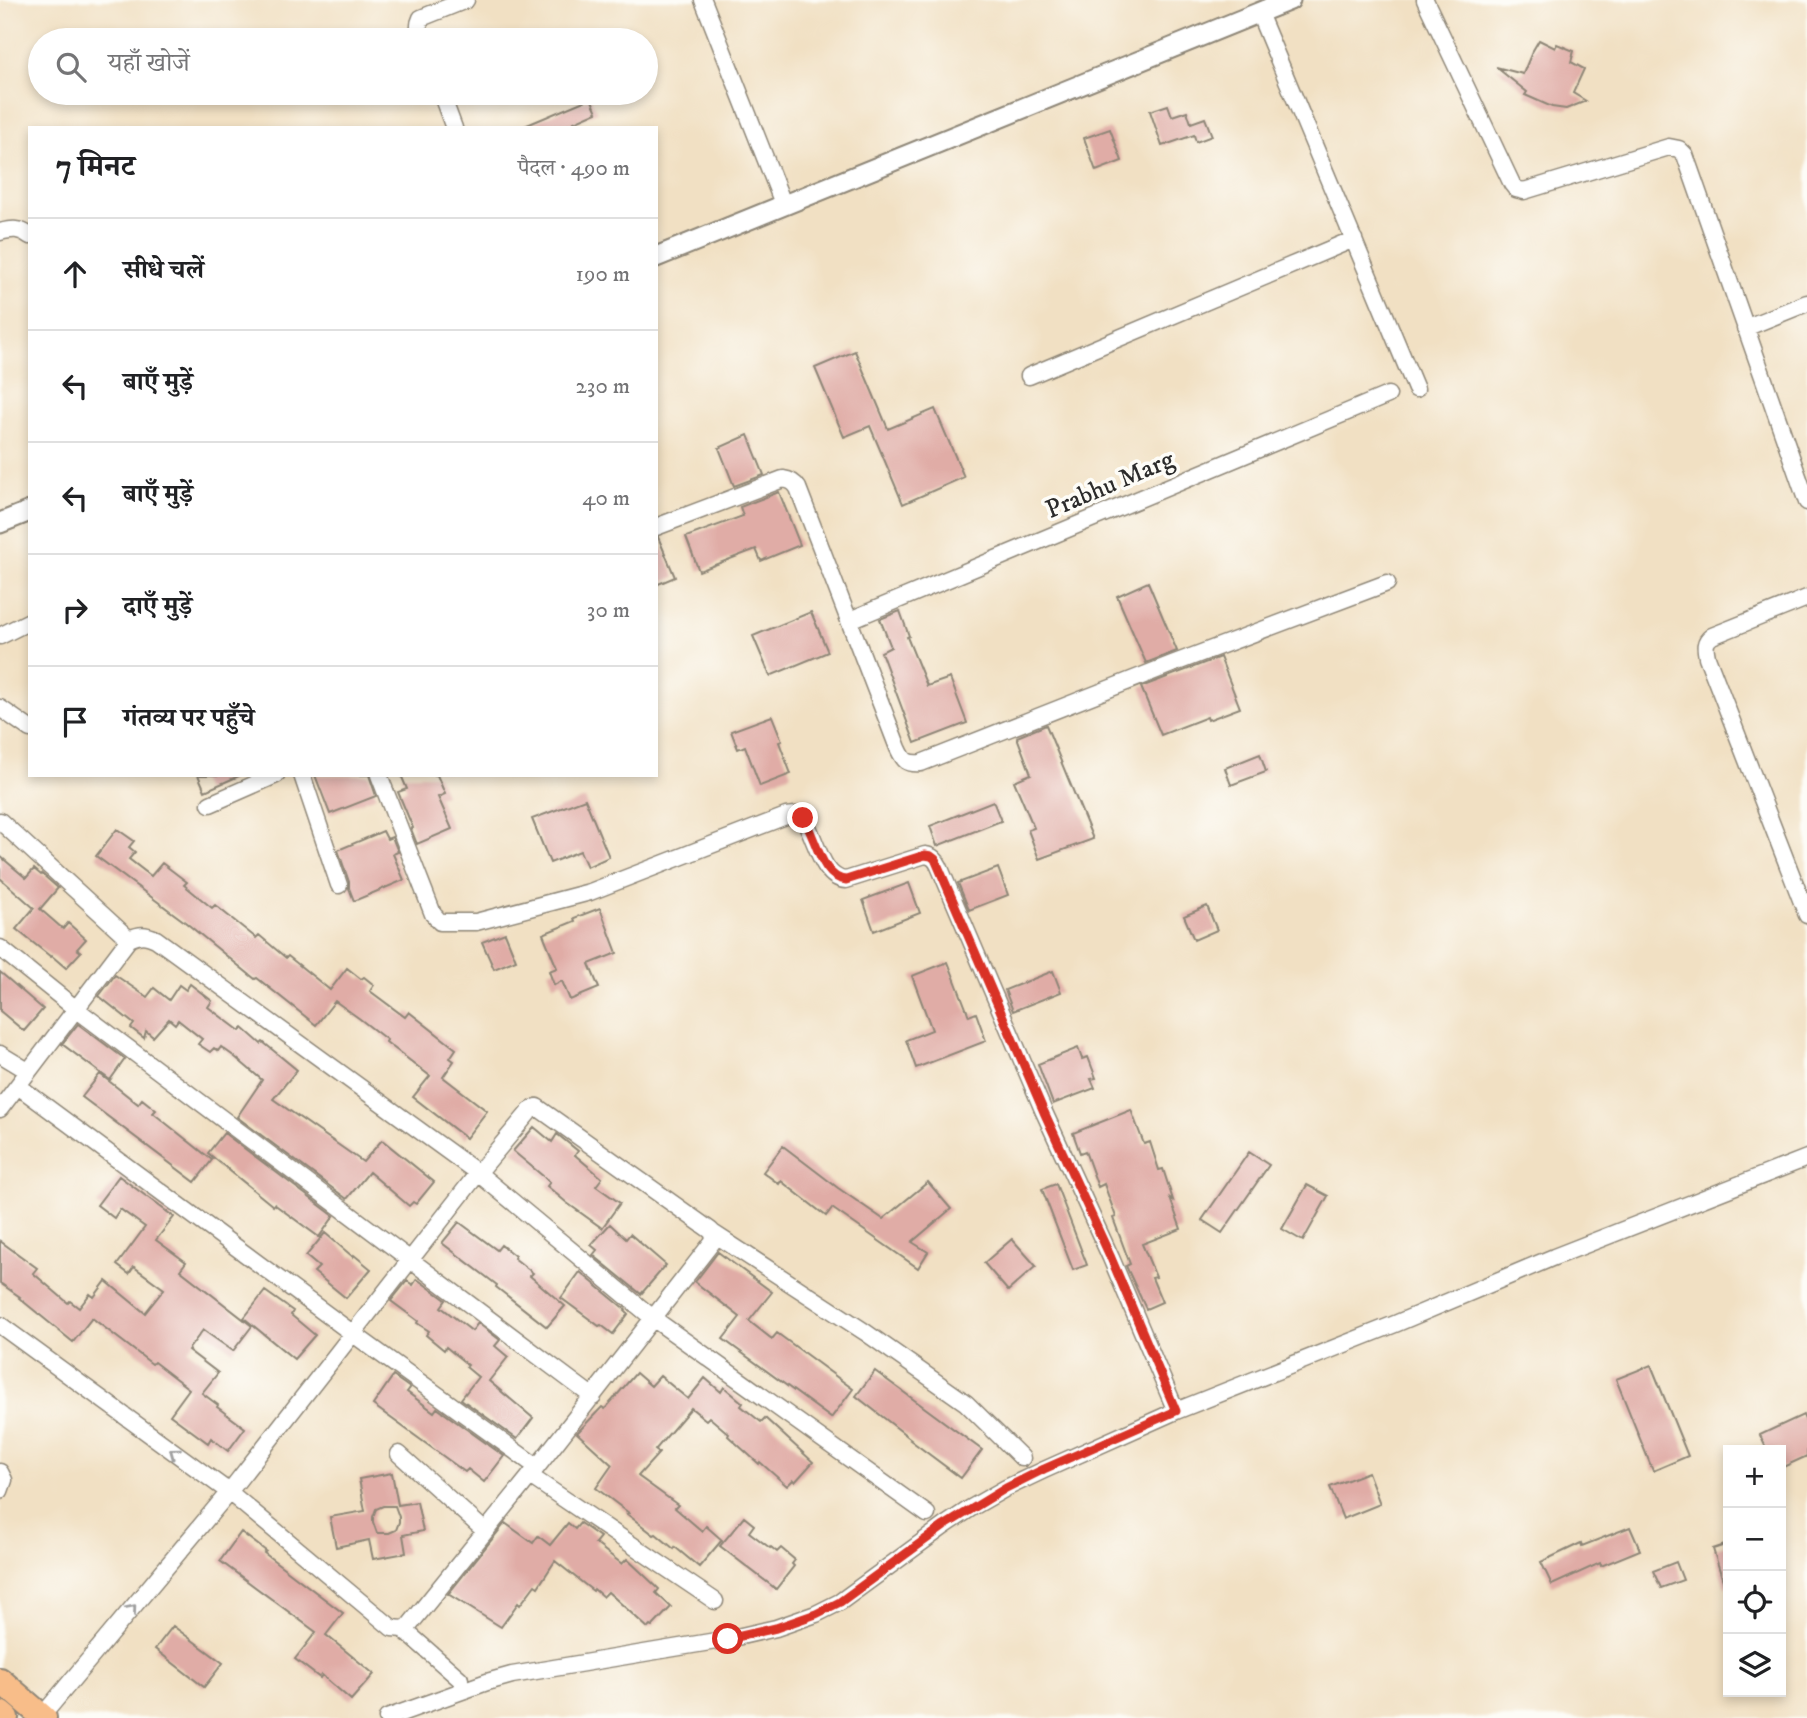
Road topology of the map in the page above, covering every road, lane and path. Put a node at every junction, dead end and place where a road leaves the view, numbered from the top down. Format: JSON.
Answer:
{"nodes":[{"id":1,"x":466,"y":0,"type":"edge"},
{"id":2,"x":703,"y":0,"type":"edge"},
{"id":3,"x":1290,"y":0,"type":"edge"},
{"id":4,"x":1425,"y":0,"type":"edge"},
{"id":5,"x":1258,"y":13,"type":"junction"},
{"id":6,"x":418,"y":28,"type":"edge"},
{"id":7,"x":445,"y":105,"type":"edge"},
{"id":8,"x":453,"y":126,"type":"edge"},
{"id":9,"x":783,"y":206,"type":"junction"},
{"id":10,"x":0,"y":232,"type":"edge"},
{"id":11,"x":28,"y":235,"type":"edge"},
{"id":12,"x":1354,"y":239,"type":"junction"},
{"id":13,"x":658,"y":256,"type":"edge"},
{"id":14,"x":1807,"y":303,"type":"edge"},
{"id":15,"x":1745,"y":328,"type":"junction"},
{"id":16,"x":1029,"y":376,"type":"dead end"},
{"id":17,"x":1416,"y":389,"type":"dead end"},
{"id":18,"x":1388,"y":395,"type":"dead end"},
{"id":19,"x":1807,"y":502,"type":"edge"},
{"id":20,"x":28,"y":512,"type":"edge"},
{"id":21,"x":0,"y":523,"type":"edge"},
{"id":22,"x":658,"y":526,"type":"edge"},
{"id":23,"x":1387,"y":583,"type":"dead end"},
{"id":24,"x":1807,"y":598,"type":"edge"},
{"id":25,"x":850,"y":620,"type":"junction"},
{"id":26,"x":28,"y":622,"type":"edge"},
{"id":27,"x":0,"y":636,"type":"edge"},
{"id":28,"x":0,"y":708,"type":"edge"},
{"id":29,"x":28,"y":728,"type":"edge"},
{"id":30,"x":271,"y":777,"type":"edge"},
{"id":31,"x":303,"y":777,"type":"edge"},
{"id":32,"x":380,"y":777,"type":"edge"},
{"id":33,"x":210,"y":804,"type":"dead end"},
{"id":34,"x":0,"y":821,"type":"edge"},
{"id":35,"x":339,"y":885,"type":"dead end"},
{"id":36,"x":1807,"y":915,"type":"edge"},
{"id":37,"x":129,"y":939,"type":"junction"},
{"id":38,"x":0,"y":948,"type":"edge"},
{"id":39,"x":76,"y":1009,"type":"junction"},
{"id":40,"x":0,"y":1054,"type":"edge"},
{"id":41,"x":28,"y":1072,"type":"junction"},
{"id":42,"x":18,"y":1086,"type":"junction"},
{"id":43,"x":0,"y":1109,"type":"edge"},
{"id":44,"x":1807,"y":1158,"type":"edge"},
{"id":45,"x":478,"y":1173,"type":"junction"},
{"id":46,"x":713,"y":1233,"type":"junction"},
{"id":47,"x":411,"y":1258,"type":"junction"},
{"id":48,"x":654,"y":1320,"type":"junction"},
{"id":49,"x":0,"y":1325,"type":"edge"},
{"id":50,"x":352,"y":1333,"type":"junction"},
{"id":51,"x":593,"y":1396,"type":"junction"},
{"id":52,"x":1176,"y":1411,"type":"junction"},
{"id":53,"x":399,"y":1454,"type":"dead end"},
{"id":54,"x":1022,"y":1458,"type":"dead end"},
{"id":55,"x":0,"y":1472,"type":"edge"},
{"id":56,"x":534,"y":1472,"type":"junction"},
{"id":57,"x":0,"y":1491,"type":"edge"},
{"id":58,"x":229,"y":1492,"type":"junction"},
{"id":59,"x":927,"y":1514,"type":"dead end"},
{"id":60,"x":485,"y":1531,"type":"junction"},
{"id":61,"x":715,"y":1601,"type":"dead end"},
{"id":62,"x":403,"y":1629,"type":"junction"},
{"id":63,"x":460,"y":1679,"type":"dead end"},
{"id":64,"x":0,"y":1680,"type":"edge"},
{"id":65,"x":0,"y":1713,"type":"edge"},
{"id":66,"x":43,"y":1717,"type":"edge"},
{"id":67,"x":6,"y":1718,"type":"edge"},
{"id":68,"x":387,"y":1718,"type":"edge"}],
"edges":[{"from":1,"to":6,"type":"street"},
{"from":2,"to":9,"type":"street"},
{"from":3,"to":5,"type":"street"},
{"from":4,"to":15,"type":"street"},
{"from":5,"to":9,"type":"street"},
{"from":5,"to":12,"type":"street"},
{"from":7,"to":8,"type":"street"},
{"from":9,"to":13,"type":"street"},
{"from":10,"to":11,"type":"street"},
{"from":12,"to":16,"type":"street"},
{"from":12,"to":17,"type":"street"},
{"from":14,"to":15,"type":"street"},
{"from":15,"to":19,"type":"street"},
{"from":18,"to":25,"type":"street","name":"Prabhu Marg"},
{"from":20,"to":21,"type":"street"},
{"from":22,"to":25,"type":"street"},
{"from":23,"to":25,"type":"street"},
{"from":24,"to":36,"type":"street"},
{"from":26,"to":27,"type":"street"},
{"from":28,"to":29,"type":"street"},
{"from":30,"to":33,"type":"street"},
{"from":31,"to":35,"type":"street"},
{"from":32,"to":52,"type":"street"},
{"from":34,"to":37,"type":"street"},
{"from":37,"to":39,"type":"street"},
{"from":37,"to":45,"type":"street"},
{"from":38,"to":39,"type":"street"},
{"from":39,"to":41,"type":"street"},
{"from":39,"to":47,"type":"street"},
{"from":40,"to":41,"type":"street"},
{"from":41,"to":42,"type":"street"},
{"from":42,"to":43,"type":"street"},
{"from":42,"to":50,"type":"street"},
{"from":44,"to":52,"type":"street"},
{"from":45,"to":46,"type":"street"},
{"from":45,"to":47,"type":"street"},
{"from":45,"to":48,"type":"street"},
{"from":46,"to":48,"type":"street"},
{"from":46,"to":54,"type":"street"},
{"from":47,"to":50,"type":"street"},
{"from":47,"to":51,"type":"street"},
{"from":48,"to":51,"type":"street"},
{"from":48,"to":59,"type":"street"},
{"from":58,"to":49,"type":"street","one_way":true},
{"from":50,"to":56,"type":"street"},
{"from":50,"to":58,"type":"street"},
{"from":51,"to":56,"type":"street"},
{"from":52,"to":68,"type":"street"},
{"from":53,"to":60,"type":"street"},
{"from":55,"to":57,"type":"street"},
{"from":56,"to":60,"type":"street"},
{"from":56,"to":61,"type":"street"},
{"from":58,"to":62,"type":"street"},
{"from":66,"to":58,"type":"street","one_way":true},
{"from":60,"to":62,"type":"street"},
{"from":62,"to":63,"type":"street"},
{"from":64,"to":66,"type":"main road"},
{"from":65,"to":67,"type":"main road"}]}
